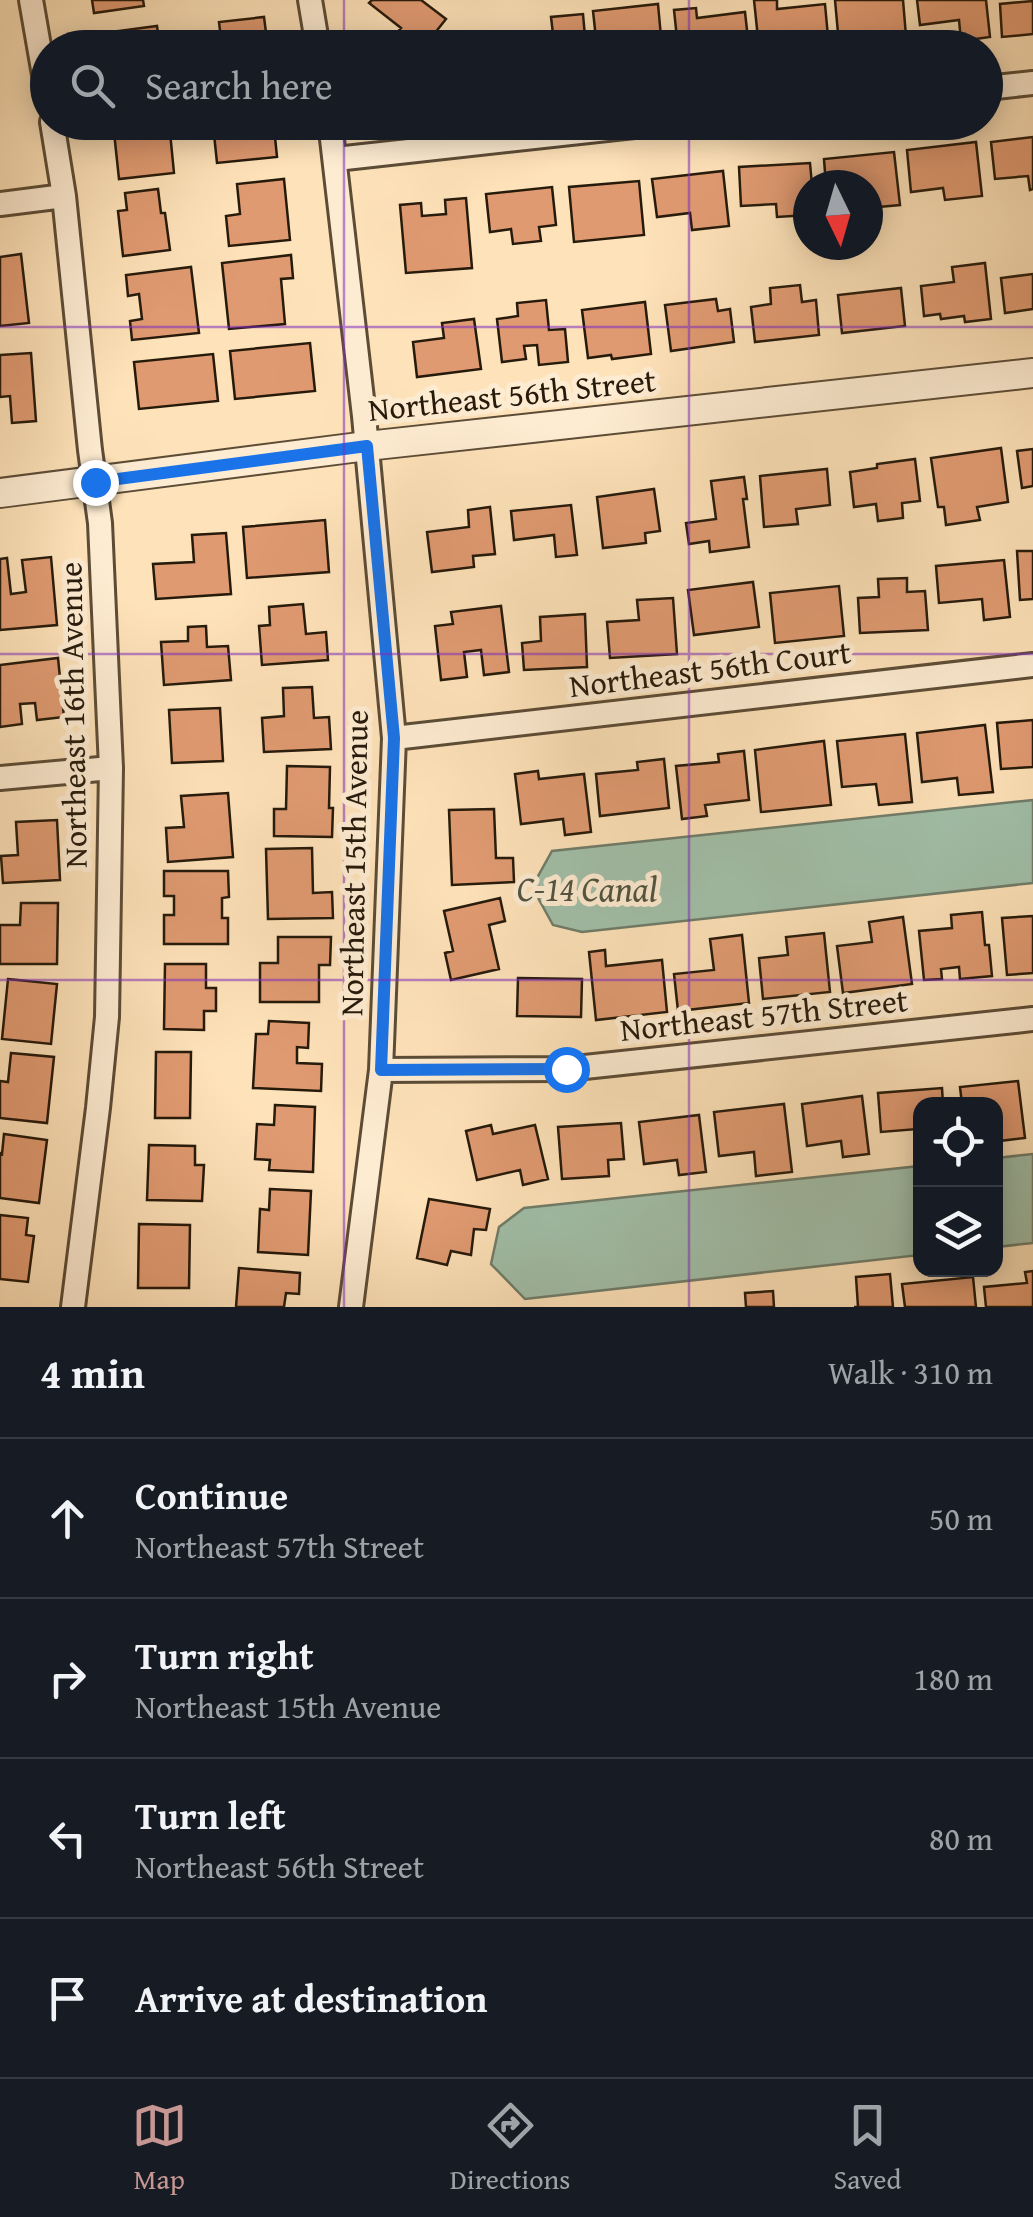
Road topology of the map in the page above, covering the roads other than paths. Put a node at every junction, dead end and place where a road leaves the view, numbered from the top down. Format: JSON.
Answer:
{"nodes":[{"id":1,"x":31,"y":0,"type":"edge"},
{"id":2,"x":310,"y":0,"type":"edge"},
{"id":3,"x":36,"y":30,"type":"edge"},
{"id":4,"x":315,"y":30,"type":"edge"},
{"id":5,"x":1033,"y":83,"type":"edge"},
{"id":6,"x":1003,"y":86,"type":"edge"},
{"id":7,"x":55,"y":140,"type":"edge"},
{"id":8,"x":333,"y":140,"type":"edge"},
{"id":9,"x":508,"y":140,"type":"edge"},
{"id":10,"x":336,"y":159,"type":"junction"},
{"id":11,"x":64,"y":196,"type":"junction"},
{"id":12,"x":0,"y":204,"type":"edge"},
{"id":13,"x":1033,"y":373,"type":"edge"},
{"id":14,"x":367,"y":446,"type":"junction"},
{"id":15,"x":95,"y":482,"type":"junction"},
{"id":16,"x":0,"y":492,"type":"edge"},
{"id":17,"x":1033,"y":665,"type":"edge"},
{"id":18,"x":394,"y":738,"type":"junction"},
{"id":19,"x":111,"y":768,"type":"junction"},
{"id":20,"x":0,"y":778,"type":"edge"},
{"id":21,"x":1033,"y":1019,"type":"edge"},
{"id":22,"x":381,"y":1070,"type":"junction"},
{"id":23,"x":73,"y":1307,"type":"edge"},
{"id":24,"x":352,"y":1307,"type":"edge"}],
"edges":[{"from":1,"to":3,"type":"street"},
{"from":2,"to":4,"type":"street"},
{"from":5,"to":6,"type":"street"},
{"from":7,"to":11,"type":"street","name":"Northeast 16th Avenue"},
{"from":8,"to":10,"type":"street","name":"Northeast 15th Avenue"},
{"from":9,"to":10,"type":"street"},
{"from":10,"to":14,"type":"street","name":"Northeast 15th Avenue"},
{"from":11,"to":12,"type":"street"},
{"from":11,"to":15,"type":"street","name":"Northeast 16th Avenue"},
{"from":13,"to":14,"type":"street","name":"Northeast 56th Street"},
{"from":14,"to":15,"type":"street","name":"Northeast 56th Street"},
{"from":14,"to":18,"type":"street","name":"Northeast 15th Avenue"},
{"from":15,"to":16,"type":"street","name":"Northeast 56th Street"},
{"from":15,"to":19,"type":"street","name":"Northeast 16th Avenue"},
{"from":17,"to":18,"type":"street","name":"Northeast 56th Court"},
{"from":18,"to":22,"type":"street","name":"Northeast 15th Avenue"},
{"from":19,"to":20,"type":"street"},
{"from":19,"to":23,"type":"street","name":"Northeast 16th Avenue"},
{"from":21,"to":22,"type":"street","name":"Northeast 57th Street"},
{"from":22,"to":24,"type":"street","name":"Northeast 15th Avenue"}]}
